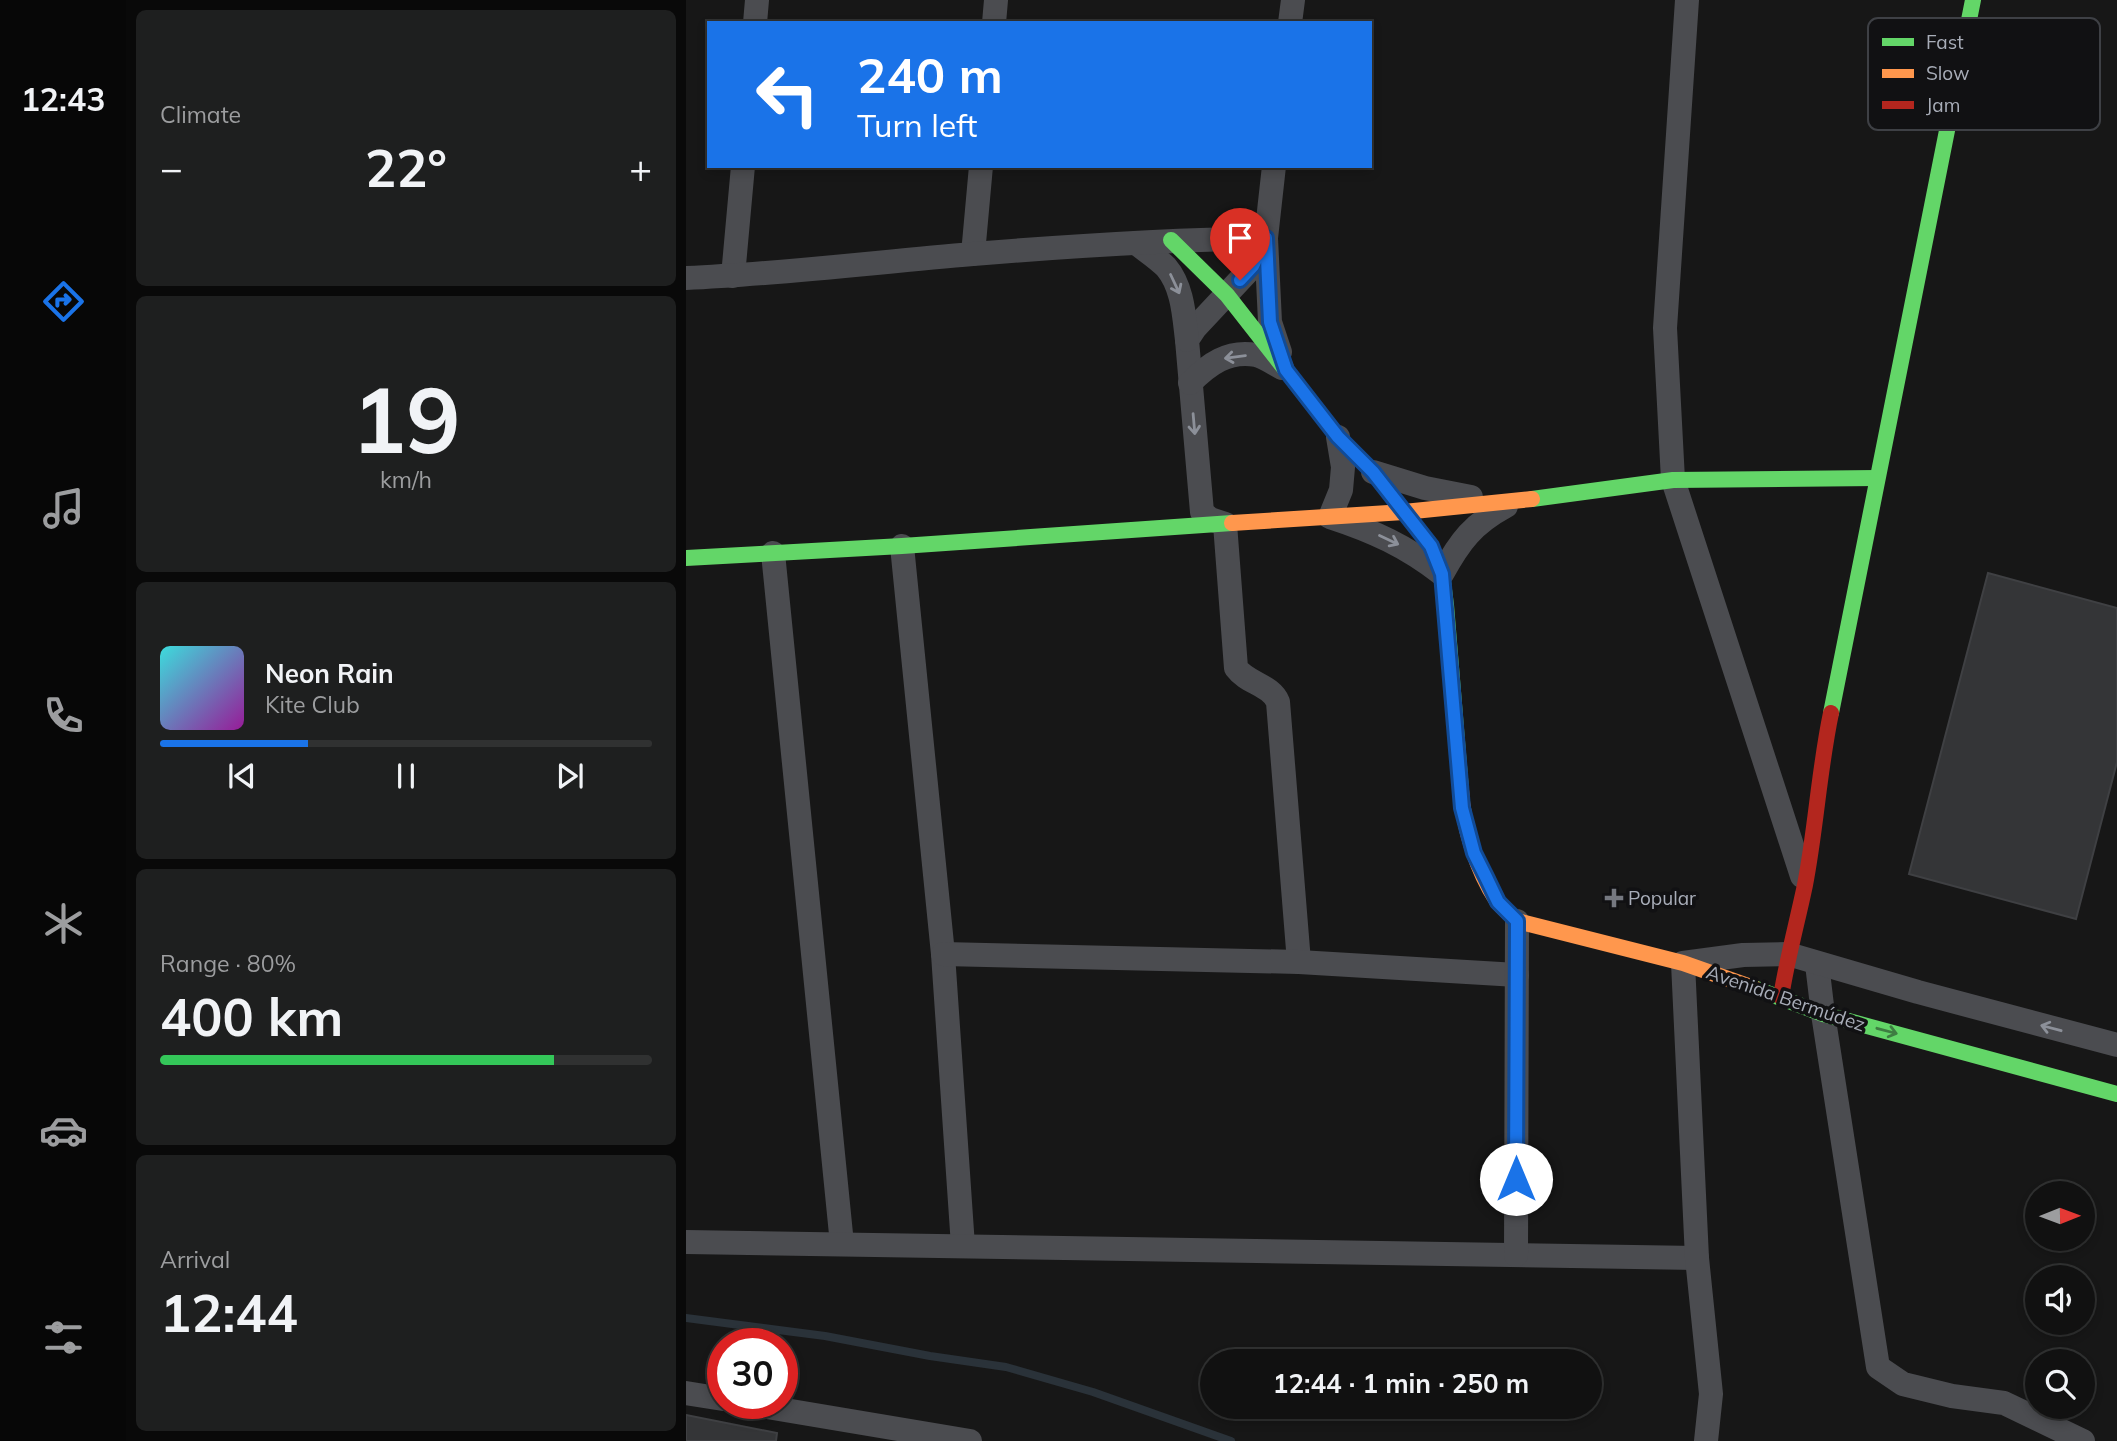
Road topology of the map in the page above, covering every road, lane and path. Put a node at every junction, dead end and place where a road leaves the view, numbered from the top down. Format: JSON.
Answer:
{"nodes":[{"id":1,"x":757,"y":0,"type":"edge"},
{"id":2,"x":996,"y":0,"type":"edge"},
{"id":3,"x":1293,"y":0,"type":"edge"},
{"id":4,"x":1687,"y":0,"type":"edge"},
{"id":5,"x":1973,"y":0,"type":"edge"},
{"id":6,"x":1969,"y":18,"type":"edge"},
{"id":7,"x":755,"y":21,"type":"edge"},
{"id":8,"x":994,"y":21,"type":"edge"},
{"id":9,"x":1290,"y":21,"type":"edge"},
{"id":10,"x":1947,"y":130,"type":"edge"},
{"id":11,"x":743,"y":168,"type":"edge"},
{"id":12,"x":981,"y":168,"type":"edge"},
{"id":13,"x":1274,"y":168,"type":"edge"},
{"id":14,"x":1266,"y":238,"type":"junction"},
{"id":15,"x":1171,"y":240,"type":"junction"},
{"id":16,"x":1136,"y":243,"type":"junction"},
{"id":17,"x":973,"y":254,"type":"junction"},
{"id":18,"x":733,"y":276,"type":"junction"},
{"id":19,"x":686,"y":278,"type":"edge"},
{"id":20,"x":1227,"y":295,"type":"junction"},
{"id":21,"x":1187,"y":340,"type":"junction"},
{"id":22,"x":1286,"y":370,"type":"junction"},
{"id":23,"x":1190,"y":383,"type":"junction"},
{"id":24,"x":1338,"y":437,"type":"junction"},
{"id":25,"x":1373,"y":472,"type":"junction"},
{"id":26,"x":1877,"y":478,"type":"junction"},
{"id":27,"x":1673,"y":480,"type":"junction"},
{"id":28,"x":1516,"y":501,"type":"junction"},
{"id":29,"x":1404,"y":512,"type":"junction"},
{"id":30,"x":1330,"y":517,"type":"junction"},
{"id":31,"x":1225,"y":524,"type":"junction"},
{"id":32,"x":902,"y":546,"type":"junction"},
{"id":33,"x":773,"y":553,"type":"junction"},
{"id":34,"x":686,"y":558,"type":"edge"},
{"id":35,"x":1442,"y":574,"type":"junction"},
{"id":36,"x":1805,"y":884,"type":"junction"},
{"id":37,"x":1517,"y":921,"type":"junction"},
{"id":38,"x":943,"y":954,"type":"junction"},
{"id":39,"x":1788,"y":954,"type":"junction"},
{"id":40,"x":1299,"y":962,"type":"junction"},
{"id":41,"x":1683,"y":962,"type":"junction"},
{"id":42,"x":1817,"y":964,"type":"junction"},
{"id":43,"x":1517,"y":975,"type":"junction"},
{"id":44,"x":1781,"y":997,"type":"junction"},
{"id":45,"x":1823,"y":1014,"type":"junction"},
{"id":46,"x":2117,"y":1045,"type":"edge"},
{"id":47,"x":2117,"y":1094,"type":"edge"},
{"id":48,"x":686,"y":1242,"type":"edge"},
{"id":49,"x":842,"y":1244,"type":"junction"},
{"id":50,"x":963,"y":1246,"type":"junction"},
{"id":51,"x":1516,"y":1255,"type":"junction"},
{"id":52,"x":1698,"y":1258,"type":"junction"},
{"id":53,"x":686,"y":1393,"type":"edge"},
{"id":54,"x":707,"y":1396,"type":"edge"},
{"id":55,"x":798,"y":1412,"type":"edge"},
{"id":56,"x":970,"y":1441,"type":"edge"},
{"id":57,"x":1706,"y":1441,"type":"edge"},
{"id":58,"x":2082,"y":1441,"type":"edge"}],
"edges":[{"from":1,"to":7,"type":"street"},
{"from":2,"to":8,"type":"street"},
{"from":3,"to":9,"type":"street"},
{"from":4,"to":27,"type":"street"},
{"from":5,"to":6,"type":"street"},
{"from":10,"to":26,"type":"street"},
{"from":11,"to":18,"type":"street"},
{"from":12,"to":17,"type":"street"},
{"from":13,"to":14,"type":"street"},
{"from":14,"to":15,"type":"street"},
{"from":14,"to":20,"type":"street"},
{"from":14,"to":22,"type":"street"},
{"from":15,"to":16,"type":"street"},
{"from":15,"to":20,"type":"street"},
{"from":16,"to":17,"type":"street"},
{"from":16,"to":21,"type":"street","one_way":true},
{"from":17,"to":18,"type":"street"},
{"from":18,"to":19,"type":"street"},
{"from":20,"to":21,"type":"street"},
{"from":20,"to":22,"type":"street"},
{"from":21,"to":23,"type":"street"},
{"from":22,"to":23,"type":"street","one_way":true},
{"from":22,"to":24,"type":"street"},
{"from":23,"to":31,"type":"street","one_way":true},
{"from":24,"to":25,"type":"street"},
{"from":24,"to":30,"type":"street"},
{"from":25,"to":28,"type":"street"},
{"from":25,"to":29,"type":"street"},
{"from":26,"to":27,"type":"street"},
{"from":26,"to":36,"type":"street"},
{"from":27,"to":28,"type":"street"},
{"from":27,"to":36,"type":"street"},
{"from":28,"to":29,"type":"street"},
{"from":28,"to":35,"type":"street"},
{"from":29,"to":30,"type":"street"},
{"from":29,"to":35,"type":"street"},
{"from":30,"to":31,"type":"street"},
{"from":30,"to":35,"type":"street","one_way":true},
{"from":31,"to":32,"type":"street"},
{"from":31,"to":40,"type":"street"},
{"from":32,"to":33,"type":"street"},
{"from":32,"to":38,"type":"street"},
{"from":33,"to":34,"type":"street"},
{"from":33,"to":49,"type":"street"},
{"from":35,"to":37,"type":"street"},
{"from":36,"to":39,"type":"street"},
{"from":37,"to":41,"type":"street"},
{"from":37,"to":43,"type":"street"},
{"from":38,"to":40,"type":"street"},
{"from":38,"to":50,"type":"street"},
{"from":39,"to":41,"type":"street","name":"Avenida Bermúdez"},
{"from":39,"to":42,"type":"street","name":"Avenida Bermúdez"},
{"from":39,"to":44,"type":"street"},
{"from":40,"to":43,"type":"street"},
{"from":41,"to":44,"type":"street","name":"Avenida Bermúdez"},
{"from":41,"to":52,"type":"street"},
{"from":42,"to":45,"type":"street"},
{"from":46,"to":42,"type":"street","name":"Avenida Bermúdez","one_way":true},
{"from":43,"to":51,"type":"street"},
{"from":44,"to":45,"type":"street","name":"Avenida Bermúdez"},
{"from":45,"to":47,"type":"street","name":"Avenida Bermúdez","one_way":true},
{"from":45,"to":58,"type":"street"},
{"from":48,"to":49,"type":"street"},
{"from":49,"to":50,"type":"street"},
{"from":50,"to":51,"type":"street"},
{"from":51,"to":52,"type":"street"},
{"from":52,"to":57,"type":"street"},
{"from":53,"to":54,"type":"street"},
{"from":55,"to":56,"type":"street"}]}
